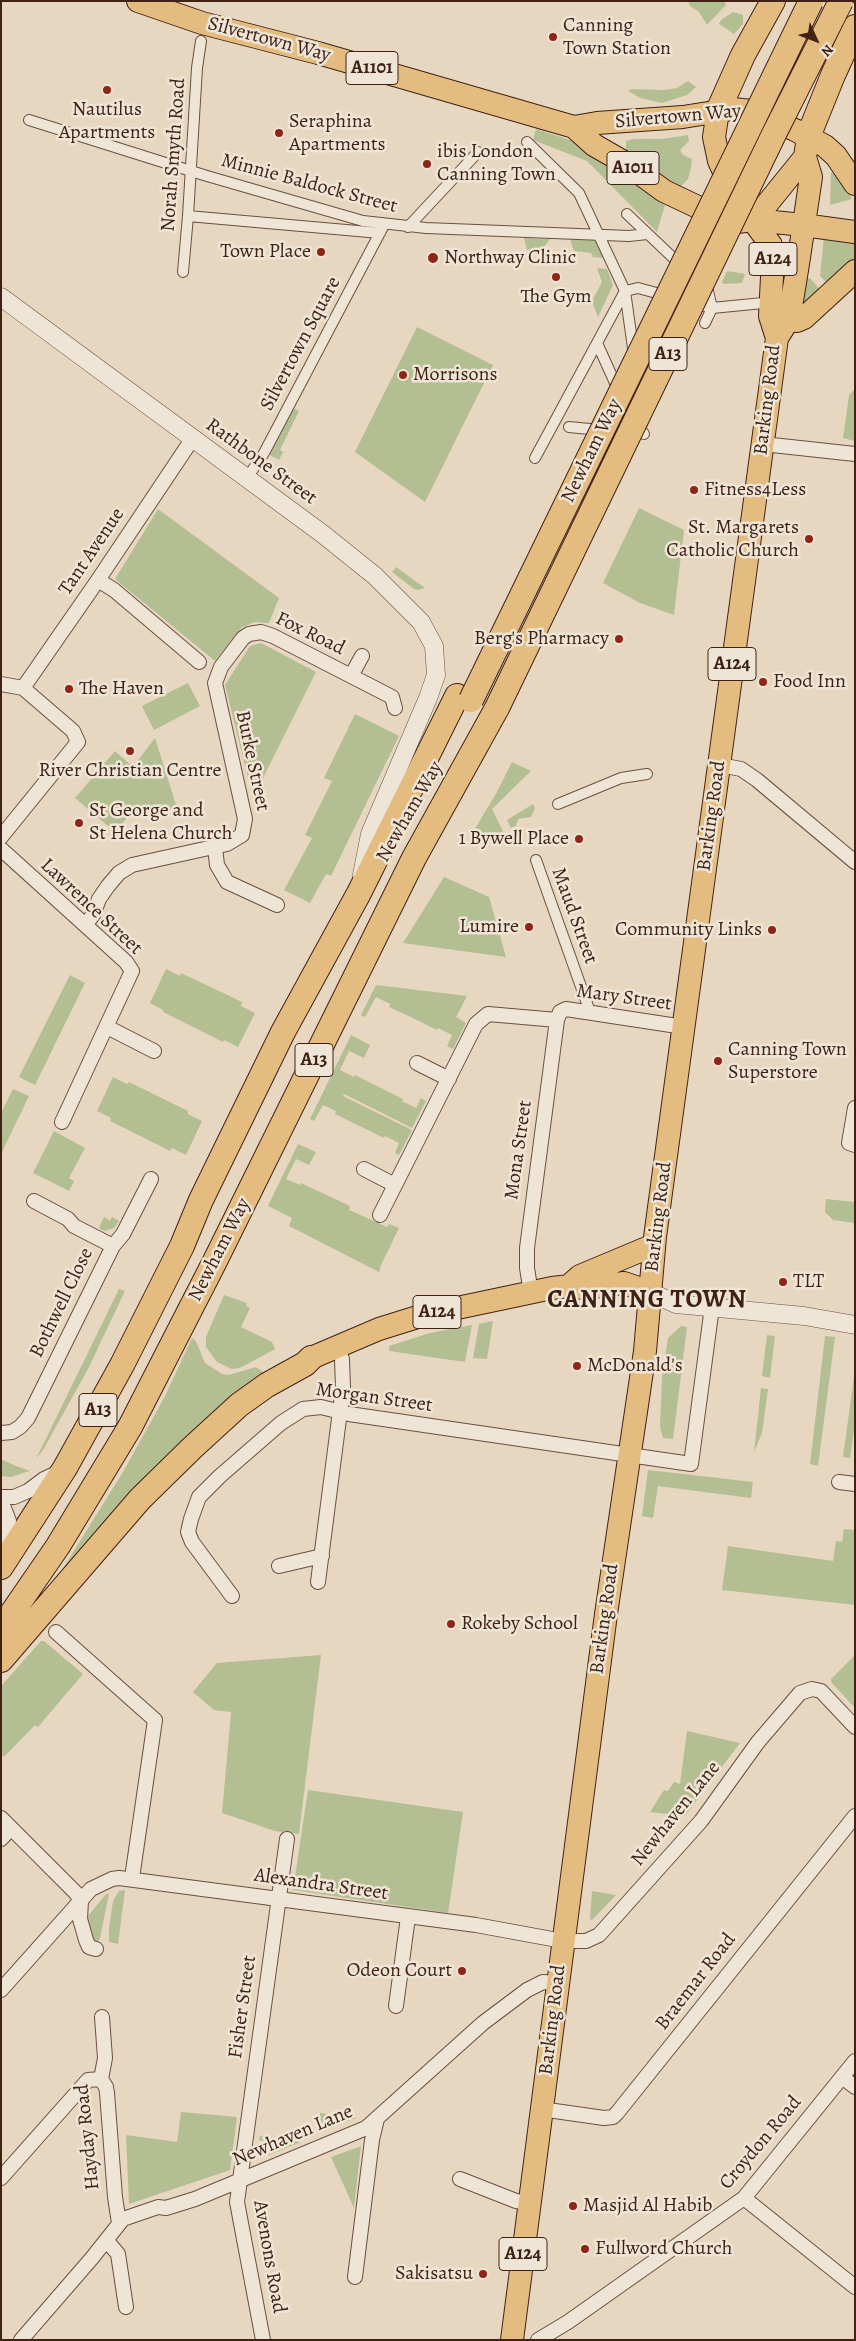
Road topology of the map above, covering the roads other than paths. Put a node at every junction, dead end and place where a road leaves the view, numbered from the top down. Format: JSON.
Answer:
{"nodes":[{"id":1,"x":138,"y":1,"type":"edge"},
{"id":2,"x":795,"y":1,"type":"edge"},
{"id":3,"x":811,"y":1,"type":"edge"},
{"id":4,"x":823,"y":1,"type":"edge"},
{"id":5,"x":841,"y":1,"type":"edge"},
{"id":6,"x":772,"y":4,"type":"edge"},
{"id":7,"x":855,"y":27,"type":"edge"},
{"id":8,"x":201,"y":41,"type":"dead end"},
{"id":9,"x":718,"y":111,"type":"junction"},
{"id":10,"x":29,"y":120,"type":"dead end"},
{"id":11,"x":574,"y":127,"type":"junction"},
{"id":12,"x":527,"y":142,"type":"dead end"},
{"id":13,"x":807,"y":147,"type":"junction"},
{"id":14,"x":478,"y":152,"type":"dead end"},
{"id":15,"x":191,"y":171,"type":"junction"},
{"id":16,"x":855,"y":184,"type":"edge"},
{"id":17,"x":627,"y":214,"type":"dead end"},
{"id":18,"x":188,"y":216,"type":"junction"},
{"id":19,"x":754,"y":220,"type":"junction"},
{"id":20,"x":803,"y":225,"type":"junction"},
{"id":21,"x":408,"y":227,"type":"junction"},
{"id":22,"x":382,"y":229,"type":"junction"},
{"id":23,"x":855,"y":232,"type":"edge"},
{"id":24,"x":647,"y":234,"type":"junction"},
{"id":25,"x":598,"y":235,"type":"junction"},
{"id":26,"x":855,"y":271,"type":"edge"},
{"id":27,"x":183,"y":272,"type":"dead end"},
{"id":28,"x":625,"y":290,"type":"junction"},
{"id":29,"x":1,"y":297,"type":"edge"},
{"id":30,"x":763,"y":303,"type":"dead end"},
{"id":31,"x":712,"y":308,"type":"junction"},
{"id":32,"x":705,"y":324,"type":"dead end"},
{"id":33,"x":783,"y":329,"type":"junction"},
{"id":34,"x":597,"y":343,"type":"junction"},
{"id":35,"x":624,"y":405,"type":"junction"},
{"id":36,"x":641,"y":413,"type":"junction"},
{"id":37,"x":652,"y":418,"type":"dead end"},
{"id":38,"x":569,"y":427,"type":"dead end"},
{"id":39,"x":644,"y":434,"type":"junction"},
{"id":40,"x":192,"y":438,"type":"junction"},
{"id":41,"x":763,"y":444,"type":"junction"},
{"id":42,"x":855,"y":454,"type":"edge"},
{"id":43,"x":535,"y":458,"type":"dead end"},
{"id":44,"x":247,"y":478,"type":"junction"},
{"id":45,"x":98,"y":580,"type":"junction"},
{"id":46,"x":362,"y":656,"type":"dead end"},
{"id":47,"x":199,"y":662,"type":"dead end"},
{"id":48,"x":221,"y":667,"type":"joint"},
{"id":49,"x":351,"y":676,"type":"junction"},
{"id":50,"x":1,"y":684,"type":"edge"},
{"id":51,"x":23,"y":688,"type":"junction"},
{"id":52,"x":428,"y":698,"type":"joint"},
{"id":53,"x":477,"y":702,"type":"junction"},
{"id":54,"x":394,"y":703,"type":"dead end"},
{"id":55,"x":720,"y":765,"type":"junction"},
{"id":56,"x":647,"y":774,"type":"dead end"},
{"id":57,"x":558,"y":804,"type":"dead end"},
{"id":58,"x":1,"y":837,"type":"edge"},
{"id":59,"x":215,"y":847,"type":"junction"},
{"id":60,"x":1,"y":849,"type":"edge"},
{"id":61,"x":536,"y":860,"type":"dead end"},
{"id":62,"x":855,"y":862,"type":"edge"},
{"id":63,"x":359,"y":892,"type":"junction"},
{"id":64,"x":277,"y":905,"type":"dead end"},
{"id":65,"x":85,"y":925,"type":"junction"},
{"id":66,"x":590,"y":1012,"type":"junction"},
{"id":67,"x":558,"y":1016,"type":"junction"},
{"id":68,"x":107,"y":1027,"type":"junction"},
{"id":69,"x":684,"y":1027,"type":"junction"},
{"id":70,"x":154,"y":1051,"type":"dead end"},
{"id":71,"x":417,"y":1063,"type":"dead end"},
{"id":72,"x":449,"y":1079,"type":"junction"},
{"id":73,"x":855,"y":1108,"type":"edge"},
{"id":74,"x":62,"y":1122,"type":"dead end"},
{"id":75,"x":855,"y":1145,"type":"edge"},
{"id":76,"x":364,"y":1169,"type":"dead end"},
{"id":77,"x":151,"y":1179,"type":"dead end"},
{"id":78,"x":395,"y":1185,"type":"junction"},
{"id":79,"x":34,"y":1201,"type":"dead end"},
{"id":80,"x":380,"y":1215,"type":"dead end"},
{"id":81,"x":113,"y":1246,"type":"junction"},
{"id":82,"x":654,"y":1246,"type":"junction"},
{"id":83,"x":570,"y":1286,"type":"junction"},
{"id":84,"x":650,"y":1292,"type":"junction"},
{"id":85,"x":531,"y":1293,"type":"junction"},
{"id":86,"x":712,"y":1307,"type":"junction"},
{"id":87,"x":855,"y":1325,"type":"edge"},
{"id":88,"x":337,"y":1346,"type":"junction"},
{"id":89,"x":311,"y":1358,"type":"joint"},
{"id":90,"x":340,"y":1412,"type":"junction"},
{"id":91,"x":1,"y":1433,"type":"edge"},
{"id":92,"x":628,"y":1454,"type":"junction"},
{"id":93,"x":65,"y":1468,"type":"junction"},
{"id":94,"x":839,"y":1482,"type":"dead end"},
{"id":95,"x":855,"y":1484,"type":"edge"},
{"id":96,"x":1,"y":1499,"type":"edge"},
{"id":97,"x":322,"y":1556,"type":"junction"},
{"id":98,"x":5,"y":1563,"type":"edge"},
{"id":99,"x":279,"y":1566,"type":"dead end"},
{"id":100,"x":318,"y":1582,"type":"dead end"},
{"id":101,"x":232,"y":1596,"type":"dead end"},
{"id":102,"x":1,"y":1629,"type":"edge"},
{"id":103,"x":56,"y":1632,"type":"dead end"},
{"id":104,"x":1,"y":1660,"type":"edge"},
{"id":105,"x":855,"y":1727,"type":"edge"},
{"id":106,"x":855,"y":1816,"type":"edge"},
{"id":107,"x":6,"y":1823,"type":"edge"},
{"id":108,"x":287,"y":1838,"type":"dead end"},
{"id":109,"x":1,"y":1839,"type":"edge"},
{"id":110,"x":132,"y":1878,"type":"junction"},
{"id":111,"x":278,"y":1900,"type":"junction"},
{"id":112,"x":81,"y":1901,"type":"junction"},
{"id":113,"x":408,"y":1916,"type":"junction"},
{"id":114,"x":563,"y":1941,"type":"junction"},
{"id":115,"x":96,"y":1949,"type":"dead end"},
{"id":116,"x":558,"y":1983,"type":"junction"},
{"id":117,"x":1,"y":1990,"type":"edge"},
{"id":118,"x":396,"y":2006,"type":"dead end"},
{"id":119,"x":102,"y":2017,"type":"dead end"},
{"id":120,"x":855,"y":2061,"type":"edge"},
{"id":121,"x":842,"y":2077,"type":"junction"},
{"id":122,"x":101,"y":2079,"type":"junction"},
{"id":123,"x":855,"y":2087,"type":"edge"},
{"id":124,"x":541,"y":2109,"type":"junction"},
{"id":125,"x":377,"y":2119,"type":"junction"},
{"id":126,"x":1,"y":2178,"type":"edge"},
{"id":127,"x":460,"y":2179,"type":"dead end"},
{"id":128,"x":239,"y":2181,"type":"junction"},
{"id":129,"x":744,"y":2198,"type":"junction"},
{"id":130,"x":530,"y":2202,"type":"junction"},
{"id":131,"x":119,"y":2223,"type":"junction"},
{"id":132,"x":107,"y":2241,"type":"junction"},
{"id":133,"x":355,"y":2277,"type":"dead end"},
{"id":134,"x":855,"y":2287,"type":"edge"},
{"id":135,"x":126,"y":2307,"type":"dead end"},
{"id":136,"x":21,"y":2340,"type":"edge"},
{"id":137,"x":264,"y":2340,"type":"edge"},
{"id":138,"x":514,"y":2340,"type":"edge"},
{"id":139,"x":538,"y":2340,"type":"edge"}],
"edges":[{"from":1,"to":11,"type":"main road","name":"Silvertown Way","number":"A1101"},
{"from":2,"to":53,"type":"highway","name":"Newham Way","number":"A13"},
{"from":3,"to":53,"type":"highway","name":"Newham Way","number":"A13","bridge":true},
{"from":4,"to":53,"type":"highway","name":"Newham Way","number":"A13"},
{"from":5,"to":53,"type":"highway","name":"Newham Way","number":"A13","bridge":true},
{"from":6,"to":9,"type":"highway"},
{"from":7,"to":13,"type":"highway"},
{"from":8,"to":15,"type":"street","name":"Norah Smyth Road"},
{"from":9,"to":11,"type":"main road","name":"Silvertown Way","number":"A1011"},
{"from":9,"to":13,"type":"main road","name":"Silvertown Way","number":"A1011"},
{"from":9,"to":19,"type":"main road","name":"Barking Road"},
{"from":10,"to":15,"type":"street","name":"Minnie Baldock Street"},
{"from":11,"to":19,"type":"main road","name":"Silvertown Way","number":"A1011"},
{"from":12,"to":25,"type":"street"},
{"from":13,"to":16,"type":"main road","number":"A1011"},
{"from":13,"to":19,"type":"main road"},
{"from":13,"to":20,"type":"main road","number":"A124"},
{"from":14,"to":21,"type":"street"},
{"from":15,"to":18,"type":"street","name":"Norah Smyth Road"},
{"from":15,"to":22,"type":"street","name":"Minnie Baldock Street"},
{"from":17,"to":24,"type":"street"},
{"from":18,"to":22,"type":"street"},
{"from":18,"to":27,"type":"street","name":"Norah Smyth Road"},
{"from":19,"to":20,"type":"main road","number":"A1011"},
{"from":19,"to":33,"type":"main road","name":"Barking Road","number":"A124"},
{"from":20,"to":23,"type":"main road","number":"A1011"},
{"from":20,"to":33,"type":"main road","number":"A124"},
{"from":21,"to":22,"type":"street","name":"Minnie Baldock Street"},
{"from":21,"to":25,"type":"street","name":"Minnie Baldock Street"},
{"from":22,"to":44,"type":"street","name":"Silvertown Square"},
{"from":24,"to":25,"type":"street","name":"Minnie Baldock Street"},
{"from":24,"to":31,"type":"street"},
{"from":25,"to":28,"type":"street"},
{"from":26,"to":33,"type":"main road"},
{"from":28,"to":31,"type":"street"},
{"from":28,"to":34,"type":"street"},
{"from":28,"to":36,"type":"street"},
{"from":29,"to":40,"type":"street","name":"Rathbone Street"},
{"from":30,"to":31,"type":"street"},
{"from":31,"to":32,"type":"street"},
{"from":33,"to":41,"type":"main road","name":"Barking Road","number":"A124"},
{"from":34,"to":35,"type":"street"},
{"from":34,"to":43,"type":"street"},
{"from":35,"to":36,"type":"street"},
{"from":35,"to":39,"type":"street"},
{"from":36,"to":37,"type":"street"},
{"from":36,"to":39,"type":"street"},
{"from":38,"to":39,"type":"street"},
{"from":40,"to":44,"type":"street","name":"Rathbone Street"},
{"from":40,"to":45,"type":"street","name":"Tant Avenue"},
{"from":41,"to":42,"type":"street"},
{"from":41,"to":55,"type":"main road","name":"Barking Road","number":"A124"},
{"from":44,"to":52,"type":"street","name":"Rathbone Street"},
{"from":45,"to":47,"type":"street"},
{"from":45,"to":51,"type":"street","name":"Tant Avenue"},
{"from":46,"to":49,"type":"street"},
{"from":48,"to":49,"type":"street","name":"Fox Road"},
{"from":48,"to":59,"type":"street","name":"Burke Street"},
{"from":49,"to":54,"type":"street","name":"Fox Road"},
{"from":50,"to":51,"type":"street"},
{"from":51,"to":58,"type":"street"},
{"from":52,"to":63,"type":"street","name":"Newham Way"},
{"from":53,"to":63,"type":"highway","name":"Newham Way","number":"A13"},
{"from":53,"to":102,"type":"highway","name":"Newham Way","number":"A13"},
{"from":55,"to":62,"type":"street"},
{"from":55,"to":69,"type":"main road","name":"Barking Road","number":"A124"},
{"from":56,"to":57,"type":"street"},
{"from":59,"to":64,"type":"street"},
{"from":59,"to":65,"type":"street","name":"Burke Street"},
{"from":60,"to":65,"type":"street","name":"Lawrence Street"},
{"from":61,"to":66,"type":"street","name":"Maud Street"},
{"from":63,"to":93,"type":"highway","name":"Newham Way","number":"A13"},
{"from":65,"to":68,"type":"street","name":"Lawrence Street"},
{"from":66,"to":67,"type":"street","name":"Mary Street"},
{"from":66,"to":69,"type":"street","name":"Mary Street"},
{"from":67,"to":72,"type":"street","name":"Mary Street"},
{"from":67,"to":85,"type":"street","name":"Mona Street"},
{"from":68,"to":70,"type":"street"},
{"from":68,"to":74,"type":"street","name":"Lawrence Street"},
{"from":69,"to":82,"type":"main road","name":"Barking Road","number":"A124"},
{"from":71,"to":72,"type":"street"},
{"from":72,"to":78,"type":"street","name":"Mary Street"},
{"from":73,"to":75,"type":"street"},
{"from":76,"to":78,"type":"street"},
{"from":77,"to":81,"type":"street","name":"Bothwell Close"},
{"from":78,"to":80,"type":"street","name":"Mary Street"},
{"from":79,"to":81,"type":"street"},
{"from":81,"to":91,"type":"street","name":"Bothwell Close"},
{"from":82,"to":83,"type":"main road","number":"A124"},
{"from":82,"to":84,"type":"main road","name":"Barking Road","number":"A124"},
{"from":83,"to":84,"type":"main road","number":"A124"},
{"from":83,"to":85,"type":"main road","number":"A124"},
{"from":84,"to":86,"type":"street"},
{"from":84,"to":92,"type":"main road","name":"Barking Road","number":"A124"},
{"from":85,"to":88,"type":"main road","number":"A124"},
{"from":86,"to":87,"type":"street"},
{"from":86,"to":92,"type":"street","name":"Morgan Street"},
{"from":88,"to":89,"type":"main road","number":"A124"},
{"from":88,"to":90,"type":"street"},
{"from":89,"to":104,"type":"highway"},
{"from":90,"to":92,"type":"street","name":"Morgan Street"},
{"from":90,"to":97,"type":"street"},
{"from":90,"to":101,"type":"street","name":"Morgan Street"},
{"from":92,"to":114,"type":"main road","name":"Barking Road","number":"A124"},
{"from":93,"to":96,"type":"street"},
{"from":93,"to":98,"type":"highway","name":"Newham Way","number":"A13"},
{"from":94,"to":95,"type":"street"},
{"from":96,"to":98,"type":"street"},
{"from":97,"to":99,"type":"street"},
{"from":97,"to":100,"type":"street"},
{"from":103,"to":110,"type":"street"},
{"from":105,"to":114,"type":"street","name":"Newhaven Lane"},
{"from":106,"to":124,"type":"street","name":"Braemar Road"},
{"from":107,"to":109,"type":"street"},
{"from":107,"to":112,"type":"street"},
{"from":108,"to":111,"type":"street","name":"Fisher Street"},
{"from":110,"to":111,"type":"street","name":"Alexandra Street"},
{"from":110,"to":112,"type":"street","name":"Alexandra Street"},
{"from":111,"to":113,"type":"street","name":"Alexandra Street"},
{"from":111,"to":128,"type":"street","name":"Fisher Street"},
{"from":112,"to":115,"type":"street"},
{"from":112,"to":117,"type":"street","name":"Alexandra Street"},
{"from":113,"to":114,"type":"street","name":"Alexandra Street"},
{"from":113,"to":118,"type":"street"},
{"from":114,"to":116,"type":"main road","name":"Barking Road","number":"A124"},
{"from":116,"to":124,"type":"main road","name":"Barking Road","number":"A124"},
{"from":116,"to":125,"type":"street","name":"Newhaven Lane"},
{"from":119,"to":122,"type":"street","name":"Hayday Road"},
{"from":120,"to":121,"type":"street","name":"Croydon Road"},
{"from":121,"to":123,"type":"street"},
{"from":121,"to":129,"type":"street","name":"Croydon Road"},
{"from":122,"to":126,"type":"street"},
{"from":122,"to":131,"type":"street","name":"Hayday Road"},
{"from":124,"to":130,"type":"main road","name":"Barking Road","number":"A124"},
{"from":125,"to":128,"type":"street","name":"Newhaven Lane"},
{"from":125,"to":133,"type":"street"},
{"from":127,"to":130,"type":"street"},
{"from":128,"to":131,"type":"street","name":"Newhaven Lane"},
{"from":128,"to":137,"type":"street","name":"Avenons Road"},
{"from":129,"to":134,"type":"street"},
{"from":129,"to":139,"type":"street","name":"Croydon Road"},
{"from":130,"to":138,"type":"main road","name":"Barking Road","number":"A124"},
{"from":131,"to":132,"type":"street"},
{"from":132,"to":135,"type":"street"},
{"from":132,"to":136,"type":"street"}]}
